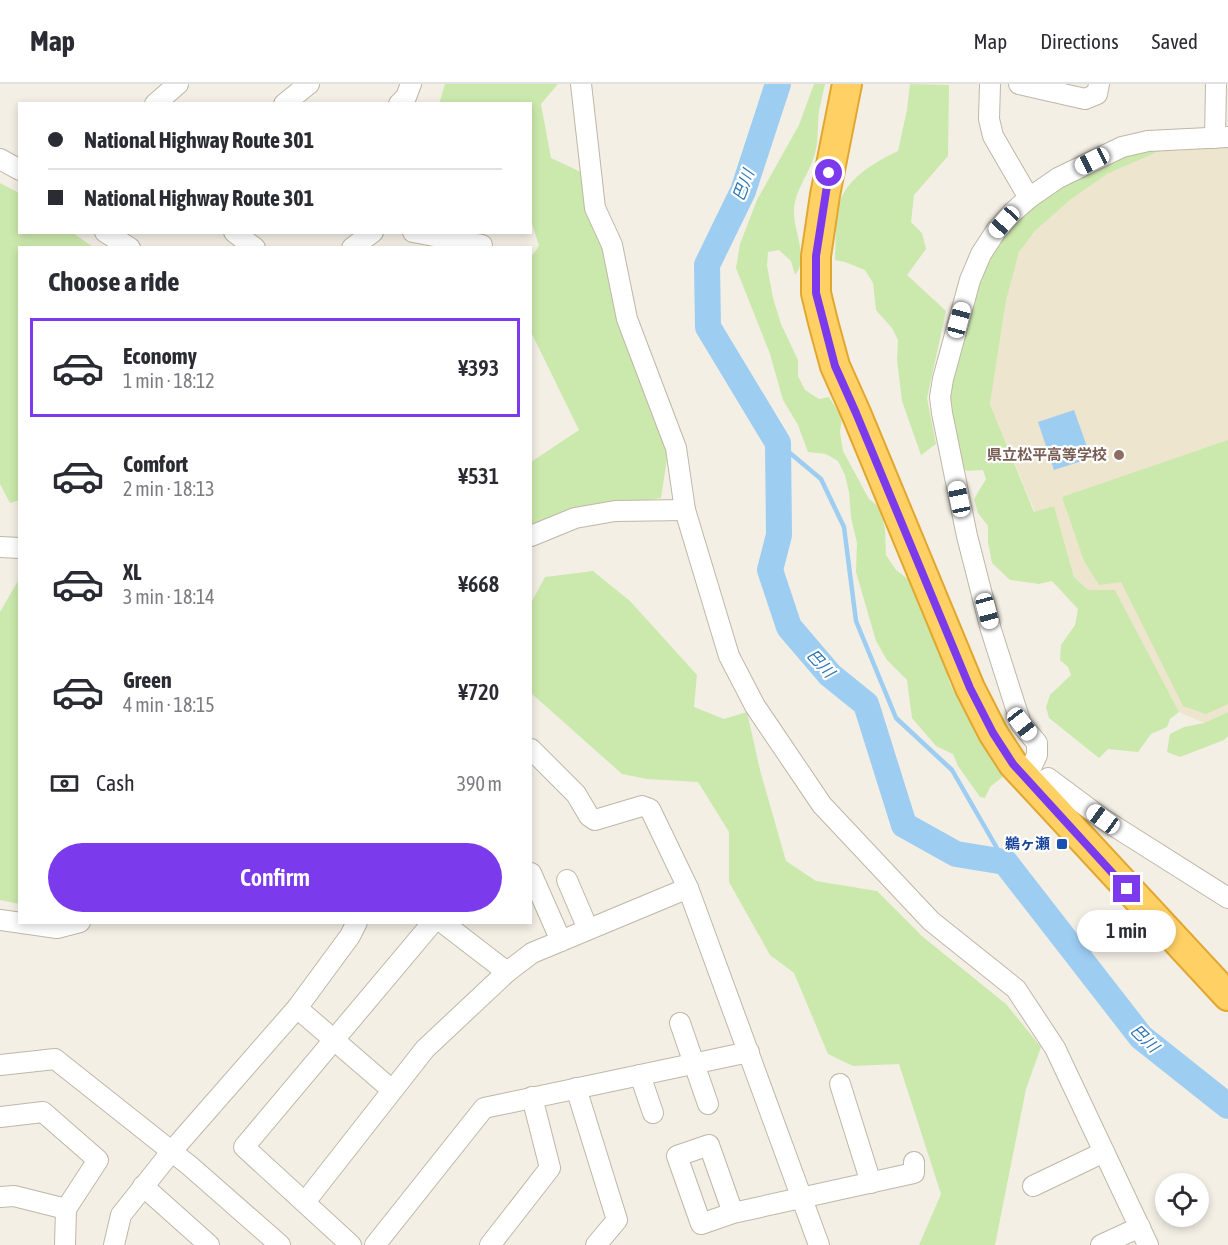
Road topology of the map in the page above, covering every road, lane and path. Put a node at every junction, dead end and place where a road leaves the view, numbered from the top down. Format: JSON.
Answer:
{"nodes":[{"id":1,"x":309,"y":84,"type":"edge"},
{"id":2,"x":411,"y":84,"type":"edge"},
{"id":3,"x":581,"y":84,"type":"edge"},
{"id":4,"x":847,"y":84,"type":"edge"},
{"id":5,"x":990,"y":84,"type":"edge"},
{"id":6,"x":1019,"y":84,"type":"edge"},
{"id":7,"x":1099,"y":84,"type":"edge"},
{"id":8,"x":1216,"y":84,"type":"edge"},
{"id":9,"x":286,"y":102,"type":"edge"},
{"id":10,"x":401,"y":102,"type":"edge"},
{"id":11,"x":1221,"y":138,"type":"edge"},
{"id":12,"x":0,"y":159,"type":"edge"},
{"id":13,"x":18,"y":169,"type":"edge"},
{"id":14,"x":1029,"y":198,"type":"junction"},
{"id":15,"x":108,"y":234,"type":"edge"},
{"id":16,"x":370,"y":234,"type":"edge"},
{"id":17,"x":424,"y":234,"type":"edge"},
{"id":18,"x":127,"y":246,"type":"edge"},
{"id":19,"x":355,"y":246,"type":"edge"},
{"id":20,"x":482,"y":246,"type":"edge"},
{"id":21,"x":685,"y":510,"type":"junction"},
{"id":22,"x":532,"y":536,"type":"edge"},
{"id":23,"x":0,"y":547,"type":"edge"},
{"id":24,"x":18,"y":548,"type":"edge"},
{"id":25,"x":532,"y":750,"type":"edge"},
{"id":26,"x":1031,"y":783,"type":"junction"},
{"id":27,"x":532,"y":875,"type":"edge"},
{"id":28,"x":567,"y":880,"type":"dead end"},
{"id":29,"x":688,"y":888,"type":"junction"},
{"id":30,"x":1228,"y":898,"type":"edge"},
{"id":31,"x":0,"y":920,"type":"edge"},
{"id":32,"x":18,"y":923,"type":"edge"},
{"id":33,"x":28,"y":924,"type":"edge"},
{"id":34,"x":73,"y":924,"type":"edge"},
{"id":35,"x":356,"y":924,"type":"edge"},
{"id":36,"x":431,"y":924,"type":"edge"},
{"id":37,"x":445,"y":924,"type":"edge"},
{"id":38,"x":588,"y":929,"type":"junction"},
{"id":39,"x":561,"y":941,"type":"junction"},
{"id":40,"x":507,"y":972,"type":"junction"},
{"id":41,"x":1228,"y":996,"type":"edge"},
{"id":42,"x":297,"y":1008,"type":"junction"},
{"id":43,"x":680,"y":1023,"type":"dead end"},
{"id":44,"x":335,"y":1041,"type":"junction"},
{"id":45,"x":749,"y":1052,"type":"junction"},
{"id":46,"x":694,"y":1063,"type":"junction"},
{"id":47,"x":0,"y":1065,"type":"edge"},
{"id":48,"x":640,"y":1074,"type":"junction"},
{"id":49,"x":840,"y":1083,"type":"dead end"},
{"id":50,"x":576,"y":1088,"type":"junction"},
{"id":51,"x":392,"y":1090,"type":"junction"},
{"id":52,"x":532,"y":1097,"type":"junction"},
{"id":53,"x":708,"y":1104,"type":"dead end"},
{"id":54,"x":653,"y":1113,"type":"dead end"},
{"id":55,"x":0,"y":1117,"type":"edge"},
{"id":56,"x":171,"y":1152,"type":"junction"},
{"id":57,"x":1104,"y":1152,"type":"junction"},
{"id":58,"x":914,"y":1162,"type":"dead end"},
{"id":59,"x":871,"y":1183,"type":"junction"},
{"id":60,"x":143,"y":1186,"type":"junction"},
{"id":61,"x":1033,"y":1186,"type":"dead end"},
{"id":62,"x":0,"y":1197,"type":"edge"},
{"id":63,"x":802,"y":1199,"type":"junction"},
{"id":64,"x":305,"y":1202,"type":"junction"},
{"id":65,"x":66,"y":1209,"type":"junction"},
{"id":66,"x":733,"y":1213,"type":"dead end"},
{"id":67,"x":1140,"y":1227,"type":"junction"},
{"id":68,"x":65,"y":1245,"type":"edge"},
{"id":69,"x":114,"y":1245,"type":"edge"},
{"id":70,"x":209,"y":1245,"type":"edge"},
{"id":71,"x":280,"y":1245,"type":"edge"},
{"id":72,"x":351,"y":1245,"type":"edge"},
{"id":73,"x":375,"y":1245,"type":"edge"},
{"id":74,"x":490,"y":1245,"type":"edge"},
{"id":75,"x":596,"y":1245,"type":"edge"},
{"id":76,"x":819,"y":1245,"type":"edge"},
{"id":77,"x":1101,"y":1245,"type":"edge"},
{"id":78,"x":1148,"y":1245,"type":"edge"}],
"edges":[{"from":1,"to":9,"type":"street"},
{"from":2,"to":10,"type":"street"},
{"from":3,"to":21,"type":"street"},
{"from":4,"to":26,"type":"highway"},
{"from":5,"to":14,"type":"street"},
{"from":6,"to":7,"type":"street"},
{"from":8,"to":11,"type":"street"},
{"from":11,"to":14,"type":"street"},
{"from":12,"to":13,"type":"street"},
{"from":14,"to":26,"type":"street"},
{"from":15,"to":18,"type":"street"},
{"from":16,"to":19,"type":"street"},
{"from":17,"to":20,"type":"street"},
{"from":21,"to":22,"type":"street"},
{"from":21,"to":57,"type":"street"},
{"from":23,"to":24,"type":"street"},
{"from":25,"to":29,"type":"street"},
{"from":26,"to":30,"type":"street"},
{"from":26,"to":41,"type":"highway"},
{"from":27,"to":39,"type":"street"},
{"from":28,"to":38,"type":"street"},
{"from":29,"to":38,"type":"street"},
{"from":29,"to":45,"type":"street"},
{"from":31,"to":32,"type":"street"},
{"from":33,"to":34,"type":"street"},
{"from":35,"to":42,"type":"street"},
{"from":36,"to":44,"type":"street"},
{"from":37,"to":40,"type":"street"},
{"from":38,"to":39,"type":"street"},
{"from":39,"to":40,"type":"street"},
{"from":40,"to":51,"type":"street"},
{"from":42,"to":44,"type":"street"},
{"from":42,"to":56,"type":"street"},
{"from":43,"to":46,"type":"street"},
{"from":44,"to":51,"type":"street"},
{"from":44,"to":64,"type":"street"},
{"from":45,"to":46,"type":"street"},
{"from":45,"to":63,"type":"street"},
{"from":46,"to":48,"type":"street"},
{"from":46,"to":53,"type":"street"},
{"from":47,"to":56,"type":"street"},
{"from":48,"to":50,"type":"street"},
{"from":48,"to":54,"type":"street"},
{"from":49,"to":59,"type":"street"},
{"from":50,"to":52,"type":"street"},
{"from":50,"to":75,"type":"street"},
{"from":51,"to":64,"type":"street"},
{"from":52,"to":73,"type":"street"},
{"from":52,"to":74,"type":"street"},
{"from":55,"to":65,"type":"street"},
{"from":56,"to":60,"type":"street"},
{"from":56,"to":71,"type":"street"},
{"from":57,"to":61,"type":"street"},
{"from":57,"to":67,"type":"street"},
{"from":58,"to":59,"type":"street"},
{"from":59,"to":63,"type":"street"},
{"from":60,"to":69,"type":"street"},
{"from":60,"to":70,"type":"street"},
{"from":62,"to":65,"type":"street"},
{"from":63,"to":66,"type":"street"},
{"from":63,"to":76,"type":"street"},
{"from":64,"to":72,"type":"street"},
{"from":65,"to":68,"type":"street"},
{"from":67,"to":77,"type":"street"},
{"from":67,"to":78,"type":"street"}]}
